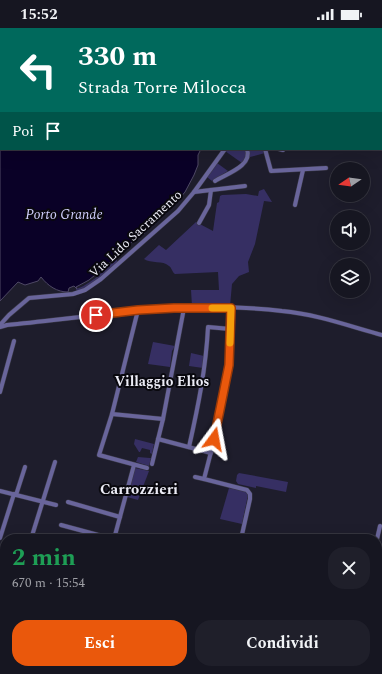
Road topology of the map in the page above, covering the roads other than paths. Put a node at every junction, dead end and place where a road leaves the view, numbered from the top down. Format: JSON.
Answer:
{"nodes":[{"id":1,"x":224,"y":150,"type":"edge"},
{"id":2,"x":247,"y":150,"type":"edge"},
{"id":3,"x":265,"y":150,"type":"edge"},
{"id":4,"x":326,"y":168,"type":"dead end"},
{"id":5,"x":303,"y":170,"type":"junction"},
{"id":6,"x":215,"y":181,"type":"dead end"},
{"id":7,"x":245,"y":186,"type":"dead end"},
{"id":8,"x":211,"y":190,"type":"junction"},
{"id":9,"x":194,"y":192,"type":"junction"},
{"id":10,"x":295,"y":205,"type":"dead end"},
{"id":11,"x":199,"y":223,"type":"dead end"},
{"id":12,"x":184,"y":308,"type":"junction"},
{"id":13,"x":231,"y":308,"type":"junction"},
{"id":14,"x":138,"y":310,"type":"junction"},
{"id":15,"x":9,"y":315,"type":"junction"},
{"id":16,"x":13,"y":322,"type":"junction"},
{"id":17,"x":1,"y":324,"type":"edge"},
{"id":18,"x":19,"y":324,"type":"junction"},
{"id":19,"x":230,"y":329,"type":"junction"},
{"id":20,"x":382,"y":335,"type":"edge"},
{"id":21,"x":14,"y":341,"type":"dead end"},
{"id":22,"x":0,"y":392,"type":"edge"},
{"id":23,"x":112,"y":414,"type":"junction"},
{"id":24,"x":163,"y":420,"type":"junction"},
{"id":25,"x":158,"y":439,"type":"junction"},
{"id":26,"x":189,"y":447,"type":"junction"},
{"id":27,"x":211,"y":453,"type":"junction"},
{"id":28,"x":54,"y":462,"type":"dead end"},
{"id":29,"x":152,"y":464,"type":"dead end"},
{"id":30,"x":134,"y":465,"type":"junction"},
{"id":31,"x":25,"y":467,"type":"dead end"},
{"id":32,"x":147,"y":468,"type":"dead end"},
{"id":33,"x":195,"y":477,"type":"dead end"},
{"id":34,"x":204,"y":479,"type":"junction"},
{"id":35,"x":0,"y":491,"type":"edge"},
{"id":36,"x":15,"y":494,"type":"junction"},
{"id":37,"x":42,"y":502,"type":"junction"},
{"id":38,"x":68,"y":502,"type":"dead end"},
{"id":39,"x":56,"y":505,"type":"dead end"},
{"id":40,"x":120,"y":517,"type":"junction"},
{"id":41,"x":61,"y":525,"type":"dead end"},
{"id":42,"x":380,"y":526,"type":"dead end"},
{"id":43,"x":1,"y":534,"type":"edge"},
{"id":44,"x":32,"y":534,"type":"edge"},
{"id":45,"x":94,"y":534,"type":"edge"},
{"id":46,"x":115,"y":534,"type":"edge"},
{"id":47,"x":242,"y":534,"type":"edge"},
{"id":48,"x":378,"y":534,"type":"edge"}],
"edges":[{"from":1,"to":9,"type":"street","name":"Via Lido Sacramento"},
{"from":2,"to":6,"type":"street"},
{"from":3,"to":5,"type":"street"},
{"from":4,"to":5,"type":"street"},
{"from":5,"to":10,"type":"street"},
{"from":7,"to":8,"type":"street"},
{"from":8,"to":9,"type":"street"},
{"from":8,"to":11,"type":"street"},
{"from":9,"to":15,"type":"street","name":"Via Lido Sacramento"},
{"from":12,"to":13,"type":"street"},
{"from":12,"to":14,"type":"street"},
{"from":12,"to":24,"type":"street"},
{"from":13,"to":19,"type":"street"},
{"from":13,"to":20,"type":"street"},
{"from":14,"to":18,"type":"street"},
{"from":14,"to":23,"type":"street"},
{"from":15,"to":16,"type":"street"},
{"from":15,"to":17,"type":"street","name":"Via Lido Sacramento"},
{"from":16,"to":17,"type":"street"},
{"from":16,"to":18,"type":"street"},
{"from":17,"to":18,"type":"street"},
{"from":19,"to":26,"type":"street"},
{"from":19,"to":27,"type":"street"},
{"from":21,"to":22,"type":"street"},
{"from":23,"to":24,"type":"street"},
{"from":23,"to":30,"type":"street"},
{"from":24,"to":25,"type":"street"},
{"from":25,"to":26,"type":"street"},
{"from":25,"to":29,"type":"street"},
{"from":26,"to":27,"type":"street"},
{"from":27,"to":34,"type":"street"},
{"from":28,"to":37,"type":"street"},
{"from":30,"to":32,"type":"street"},
{"from":30,"to":40,"type":"street"},
{"from":31,"to":36,"type":"street"},
{"from":33,"to":34,"type":"street"},
{"from":34,"to":47,"type":"street"},
{"from":35,"to":36,"type":"street"},
{"from":36,"to":37,"type":"street"},
{"from":36,"to":43,"type":"street"},
{"from":37,"to":39,"type":"street"},
{"from":37,"to":44,"type":"street"},
{"from":38,"to":40,"type":"street"},
{"from":40,"to":46,"type":"street"},
{"from":41,"to":45,"type":"street"},
{"from":42,"to":48,"type":"street"}]}
